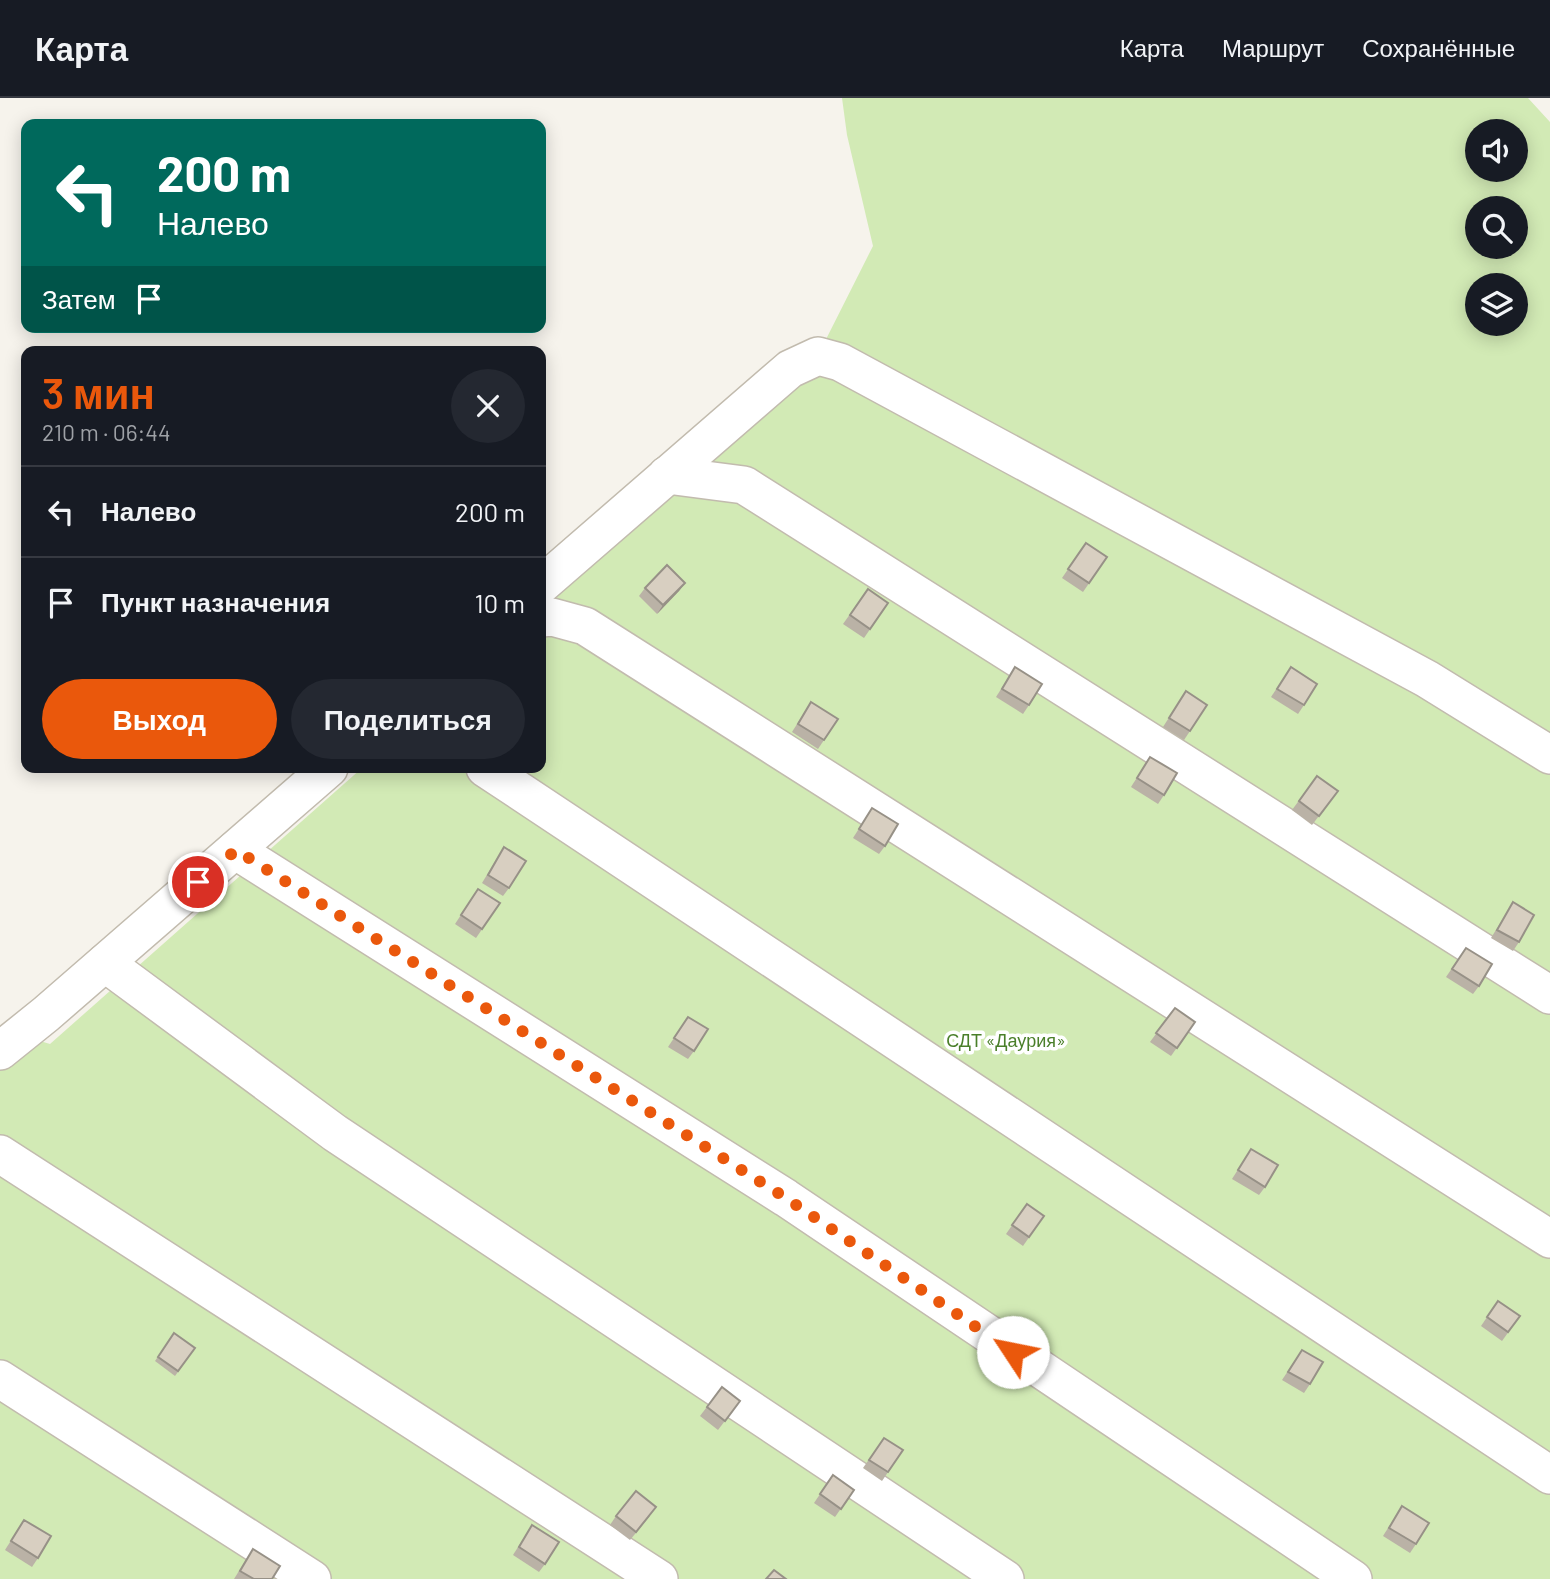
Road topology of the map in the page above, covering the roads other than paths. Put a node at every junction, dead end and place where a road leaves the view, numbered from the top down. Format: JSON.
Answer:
{"nodes":[{"id":1,"x":667,"y":475,"type":"junction"},
{"id":2,"x":546,"y":581,"type":"edge"},
{"id":3,"x":546,"y":618,"type":"edge"},
{"id":4,"x":1550,"y":755,"type":"edge"},
{"id":5,"x":324,"y":773,"type":"edge"},
{"id":6,"x":493,"y":773,"type":"edge"},
{"id":7,"x":236,"y":850,"type":"junction"},
{"id":8,"x":105,"y":963,"type":"junction"},
{"id":9,"x":1550,"y":995,"type":"edge"},
{"id":10,"x":2,"y":1047,"type":"edge"},
{"id":11,"x":0,"y":1154,"type":"edge"},
{"id":12,"x":1550,"y":1239,"type":"edge"},
{"id":13,"x":0,"y":1379,"type":"edge"},
{"id":14,"x":1550,"y":1475,"type":"edge"},
{"id":15,"x":312,"y":1579,"type":"edge"},
{"id":16,"x":659,"y":1579,"type":"edge"},
{"id":17,"x":1005,"y":1579,"type":"edge"},
{"id":18,"x":1353,"y":1579,"type":"edge"}],
"edges":[{"from":1,"to":2,"type":"lane"},
{"from":1,"to":4,"type":"lane"},
{"from":1,"to":9,"type":"lane"},
{"from":3,"to":12,"type":"lane"},
{"from":5,"to":7,"type":"lane"},
{"from":6,"to":14,"type":"lane"},
{"from":7,"to":8,"type":"lane"},
{"from":7,"to":18,"type":"lane"},
{"from":8,"to":10,"type":"lane"},
{"from":8,"to":17,"type":"lane"},
{"from":11,"to":16,"type":"lane"},
{"from":13,"to":15,"type":"lane"}]}
